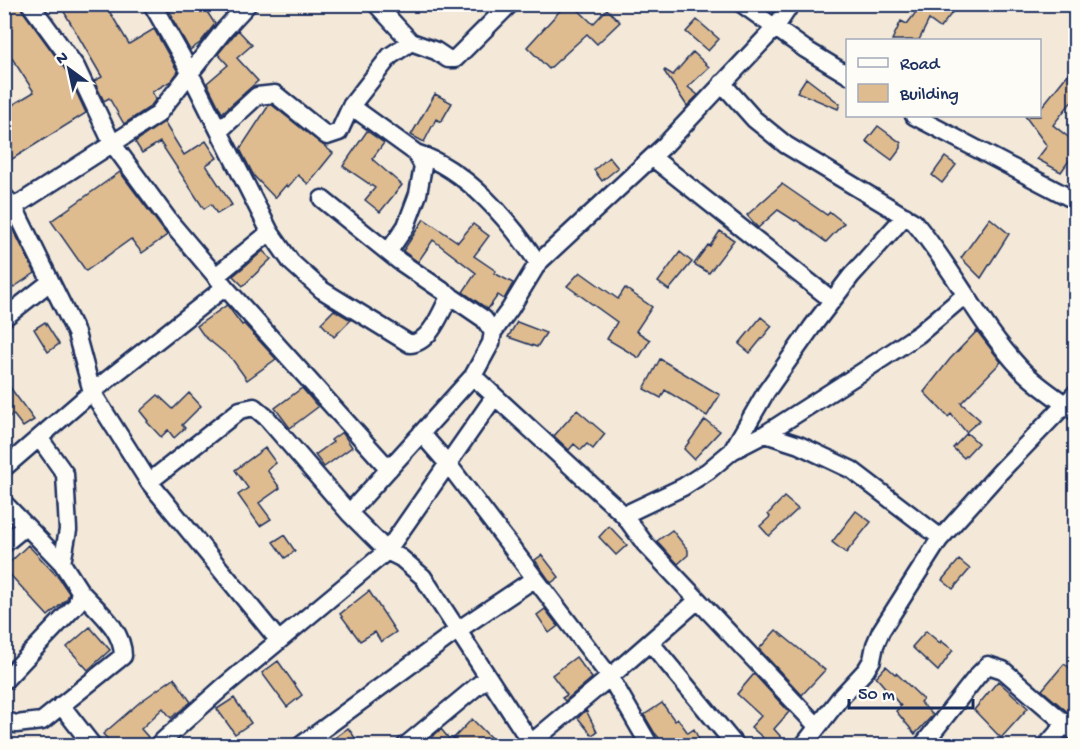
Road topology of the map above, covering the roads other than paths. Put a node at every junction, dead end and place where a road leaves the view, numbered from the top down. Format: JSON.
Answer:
{"nodes":[{"id":1,"x":30,"y":4,"type":"edge"},
{"id":2,"x":152,"y":4,"type":"edge"},
{"id":3,"x":248,"y":4,"type":"edge"},
{"id":4,"x":376,"y":4,"type":"edge"},
{"id":5,"x":510,"y":4,"type":"edge"},
{"id":6,"x":742,"y":4,"type":"edge"},
{"id":7,"x":791,"y":4,"type":"edge"},
{"id":8,"x":775,"y":28,"type":"junction"},
{"id":9,"x":411,"y":42,"type":"junction"},
{"id":10,"x":190,"y":72,"type":"junction"},
{"id":11,"x":846,"y":74,"type":"edge"},
{"id":12,"x":722,"y":83,"type":"junction"},
{"id":13,"x":351,"y":106,"type":"junction"},
{"id":14,"x":916,"y":117,"type":"edge"},
{"id":15,"x":219,"y":131,"type":"junction"},
{"id":16,"x":112,"y":144,"type":"junction"},
{"id":17,"x":416,"y":153,"type":"junction"},
{"id":18,"x":653,"y":158,"type":"junction"},
{"id":19,"x":322,"y":199,"type":"dead end"},
{"id":20,"x":9,"y":201,"type":"edge"},
{"id":21,"x":1076,"y":201,"type":"edge"},
{"id":22,"x":904,"y":216,"type":"junction"},
{"id":23,"x":270,"y":232,"type":"junction"},
{"id":24,"x":389,"y":251,"type":"junction"},
{"id":25,"x":538,"y":263,"type":"junction"},
{"id":26,"x":50,"y":282,"type":"junction"},
{"id":27,"x":221,"y":282,"type":"junction"},
{"id":28,"x":450,"y":295,"type":"junction"},
{"id":29,"x":965,"y":296,"type":"junction"},
{"id":30,"x":832,"y":300,"type":"junction"},
{"id":31,"x":4,"y":318,"type":"edge"},
{"id":32,"x":493,"y":332,"type":"junction"},
{"id":33,"x":473,"y":376,"type":"junction"},
{"id":34,"x":92,"y":392,"type":"junction"},
{"id":35,"x":495,"y":396,"type":"junction"},
{"id":36,"x":1072,"y":403,"type":"edge"},
{"id":37,"x":421,"y":434,"type":"junction"},
{"id":38,"x":765,"y":434,"type":"junction"},
{"id":39,"x":40,"y":439,"type":"junction"},
{"id":40,"x":732,"y":451,"type":"junction"},
{"id":41,"x":448,"y":464,"type":"junction"},
{"id":42,"x":4,"y":468,"type":"edge"},
{"id":43,"x":389,"y":469,"type":"junction"},
{"id":44,"x":149,"y":482,"type":"junction"},
{"id":45,"x":4,"y":503,"type":"edge"},
{"id":46,"x":350,"y":513,"type":"junction"},
{"id":47,"x":624,"y":514,"type":"junction"},
{"id":48,"x":26,"y":526,"type":"junction"},
{"id":49,"x":941,"y":538,"type":"junction"},
{"id":50,"x":4,"y":544,"type":"edge"},
{"id":51,"x":387,"y":551,"type":"junction"},
{"id":52,"x":62,"y":563,"type":"junction"},
{"id":53,"x":534,"y":579,"type":"junction"},
{"id":54,"x":80,"y":591,"type":"junction"},
{"id":55,"x":698,"y":600,"type":"junction"},
{"id":56,"x":458,"y":630,"type":"junction"},
{"id":57,"x":279,"y":641,"type":"junction"},
{"id":58,"x":650,"y":642,"type":"junction"},
{"id":59,"x":488,"y":677,"type":"junction"},
{"id":60,"x":610,"y":677,"type":"junction"},
{"id":61,"x":4,"y":681,"type":"edge"},
{"id":62,"x":61,"y":705,"type":"junction"},
{"id":63,"x":4,"y":720,"type":"edge"},
{"id":64,"x":818,"y":727,"type":"junction"},
{"id":65,"x":1070,"y":728,"type":"edge"},
{"id":66,"x":532,"y":744,"type":"edge"},
{"id":67,"x":93,"y":746,"type":"edge"},
{"id":68,"x":157,"y":746,"type":"edge"},
{"id":69,"x":300,"y":746,"type":"edge"},
{"id":70,"x":405,"y":746,"type":"edge"},
{"id":71,"x":650,"y":746,"type":"edge"},
{"id":72,"x":735,"y":746,"type":"edge"},
{"id":73,"x":803,"y":746,"type":"edge"},
{"id":74,"x":922,"y":746,"type":"edge"},
{"id":75,"x":1047,"y":746,"type":"edge"}],
"edges":[{"from":1,"to":16,"type":"street"},
{"from":2,"to":10,"type":"street"},
{"from":3,"to":10,"type":"street"},
{"from":4,"to":9,"type":"street"},
{"from":5,"to":9,"type":"street"},
{"from":6,"to":8,"type":"street"},
{"from":7,"to":8,"type":"street"},
{"from":8,"to":11,"type":"street"},
{"from":8,"to":12,"type":"street"},
{"from":9,"to":13,"type":"street"},
{"from":10,"to":15,"type":"street"},
{"from":10,"to":16,"type":"street"},
{"from":12,"to":18,"type":"street"},
{"from":12,"to":22,"type":"street"},
{"from":13,"to":15,"type":"street"},
{"from":13,"to":17,"type":"street"},
{"from":14,"to":21,"type":"street"},
{"from":15,"to":23,"type":"street"},
{"from":16,"to":20,"type":"street"},
{"from":16,"to":27,"type":"street"},
{"from":17,"to":24,"type":"street"},
{"from":17,"to":25,"type":"street"},
{"from":18,"to":25,"type":"street"},
{"from":18,"to":30,"type":"street"},
{"from":19,"to":24,"type":"street"},
{"from":20,"to":26,"type":"street"},
{"from":22,"to":29,"type":"street"},
{"from":22,"to":30,"type":"street"},
{"from":23,"to":27,"type":"street"},
{"from":23,"to":28,"type":"street"},
{"from":24,"to":28,"type":"street"},
{"from":25,"to":32,"type":"street"},
{"from":26,"to":31,"type":"street"},
{"from":26,"to":34,"type":"street"},
{"from":27,"to":34,"type":"street"},
{"from":27,"to":43,"type":"street"},
{"from":28,"to":32,"type":"street"},
{"from":29,"to":36,"type":"street"},
{"from":29,"to":38,"type":"street"},
{"from":30,"to":40,"type":"street"},
{"from":32,"to":33,"type":"street"},
{"from":33,"to":35,"type":"street"},
{"from":33,"to":37,"type":"street"},
{"from":34,"to":39,"type":"street"},
{"from":34,"to":44,"type":"street"},
{"from":35,"to":41,"type":"street"},
{"from":35,"to":47,"type":"street"},
{"from":36,"to":49,"type":"street"},
{"from":37,"to":41,"type":"street"},
{"from":37,"to":43,"type":"street"},
{"from":38,"to":40,"type":"street"},
{"from":38,"to":49,"type":"street"},
{"from":39,"to":42,"type":"street"},
{"from":39,"to":52,"type":"street"},
{"from":40,"to":47,"type":"street"},
{"from":41,"to":51,"type":"street"},
{"from":41,"to":53,"type":"street"},
{"from":43,"to":46,"type":"street"},
{"from":44,"to":46,"type":"street"},
{"from":44,"to":57,"type":"street"},
{"from":45,"to":48,"type":"street"},
{"from":46,"to":51,"type":"street"},
{"from":47,"to":55,"type":"street"},
{"from":48,"to":50,"type":"street"},
{"from":48,"to":52,"type":"street"},
{"from":49,"to":64,"type":"street"},
{"from":51,"to":56,"type":"street"},
{"from":51,"to":57,"type":"street"},
{"from":52,"to":54,"type":"street"},
{"from":53,"to":56,"type":"street"},
{"from":53,"to":60,"type":"street"},
{"from":54,"to":61,"type":"street"},
{"from":54,"to":62,"type":"street"},
{"from":55,"to":58,"type":"street"},
{"from":55,"to":64,"type":"street"},
{"from":56,"to":59,"type":"street"},
{"from":56,"to":69,"type":"street"},
{"from":57,"to":68,"type":"street"},
{"from":58,"to":60,"type":"street"},
{"from":58,"to":72,"type":"street"},
{"from":59,"to":66,"type":"street"},
{"from":59,"to":70,"type":"street"},
{"from":60,"to":66,"type":"street"},
{"from":60,"to":71,"type":"street"},
{"from":62,"to":63,"type":"street"},
{"from":62,"to":67,"type":"street"},
{"from":64,"to":73,"type":"street"},
{"from":65,"to":74,"type":"street"},
{"from":65,"to":75,"type":"street"}]}
